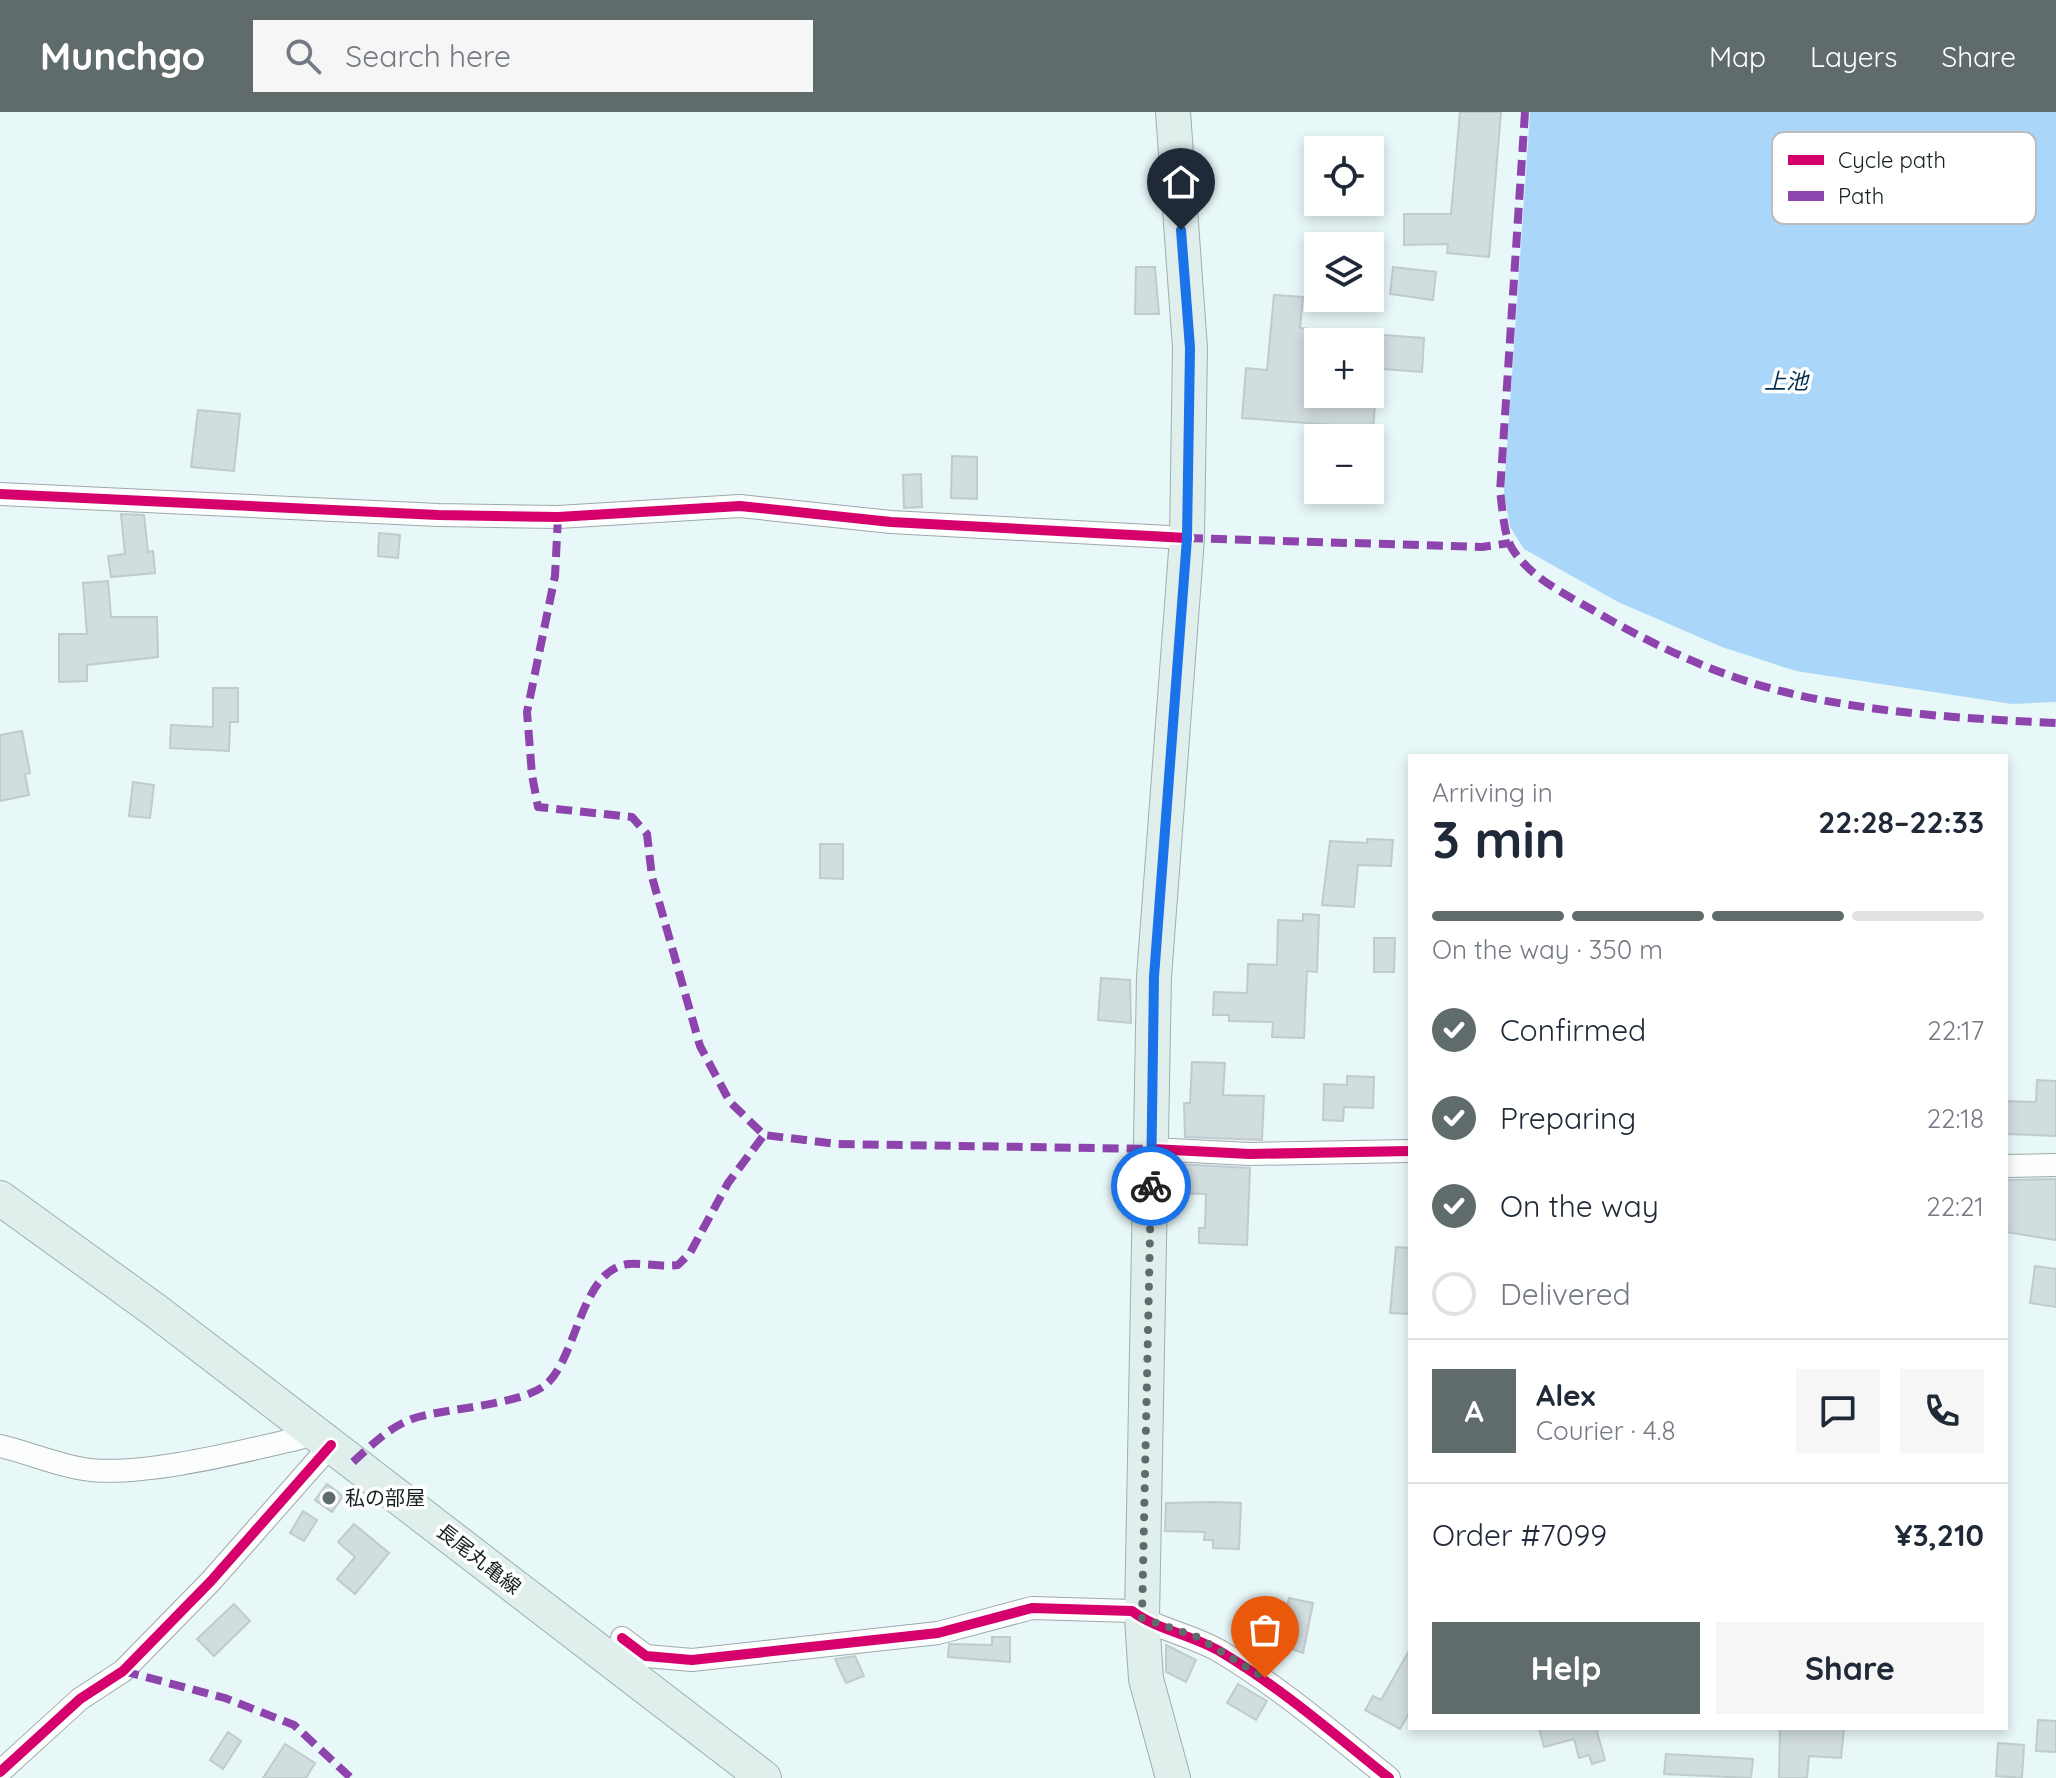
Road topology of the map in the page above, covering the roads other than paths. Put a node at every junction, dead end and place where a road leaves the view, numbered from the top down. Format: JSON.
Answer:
{"nodes":[{"id":1,"x":1173,"y":112,"type":"edge"},
{"id":2,"x":0,"y":494,"type":"edge"},
{"id":3,"x":1187,"y":538,"type":"junction"},
{"id":4,"x":1152,"y":1149,"type":"junction"},
{"id":5,"x":1408,"y":1151,"type":"edge"},
{"id":6,"x":2056,"y":1165,"type":"edge"},
{"id":7,"x":2008,"y":1166,"type":"edge"},
{"id":8,"x":0,"y":1198,"type":"edge"},
{"id":9,"x":319,"y":1436,"type":"junction"},
{"id":10,"x":0,"y":1446,"type":"edge"},
{"id":11,"x":1142,"y":1618,"type":"junction"},
{"id":12,"x":622,"y":1638,"type":"dead end"},
{"id":13,"x":639,"y":1666,"type":"junction"},
{"id":14,"x":0,"y":1772,"type":"edge"},
{"id":15,"x":764,"y":1778,"type":"edge"},
{"id":16,"x":1173,"y":1778,"type":"edge"},
{"id":17,"x":1389,"y":1778,"type":"edge"}],
"edges":[{"from":1,"to":3,"type":"main road"},
{"from":2,"to":3,"type":"street"},
{"from":3,"to":4,"type":"main road"},
{"from":4,"to":5,"type":"street"},
{"from":4,"to":11,"type":"main road"},
{"from":6,"to":7,"type":"street"},
{"from":8,"to":9,"type":"main road","name":"長尾丸亀線"},
{"from":9,"to":10,"type":"street"},
{"from":9,"to":13,"type":"main road","name":"長尾丸亀線"},
{"from":9,"to":14,"type":"street"},
{"from":11,"to":13,"type":"street"},
{"from":11,"to":16,"type":"main road"},
{"from":11,"to":17,"type":"street"},
{"from":12,"to":13,"type":"street"},
{"from":13,"to":15,"type":"main road","name":"長尾丸亀線"}]}
